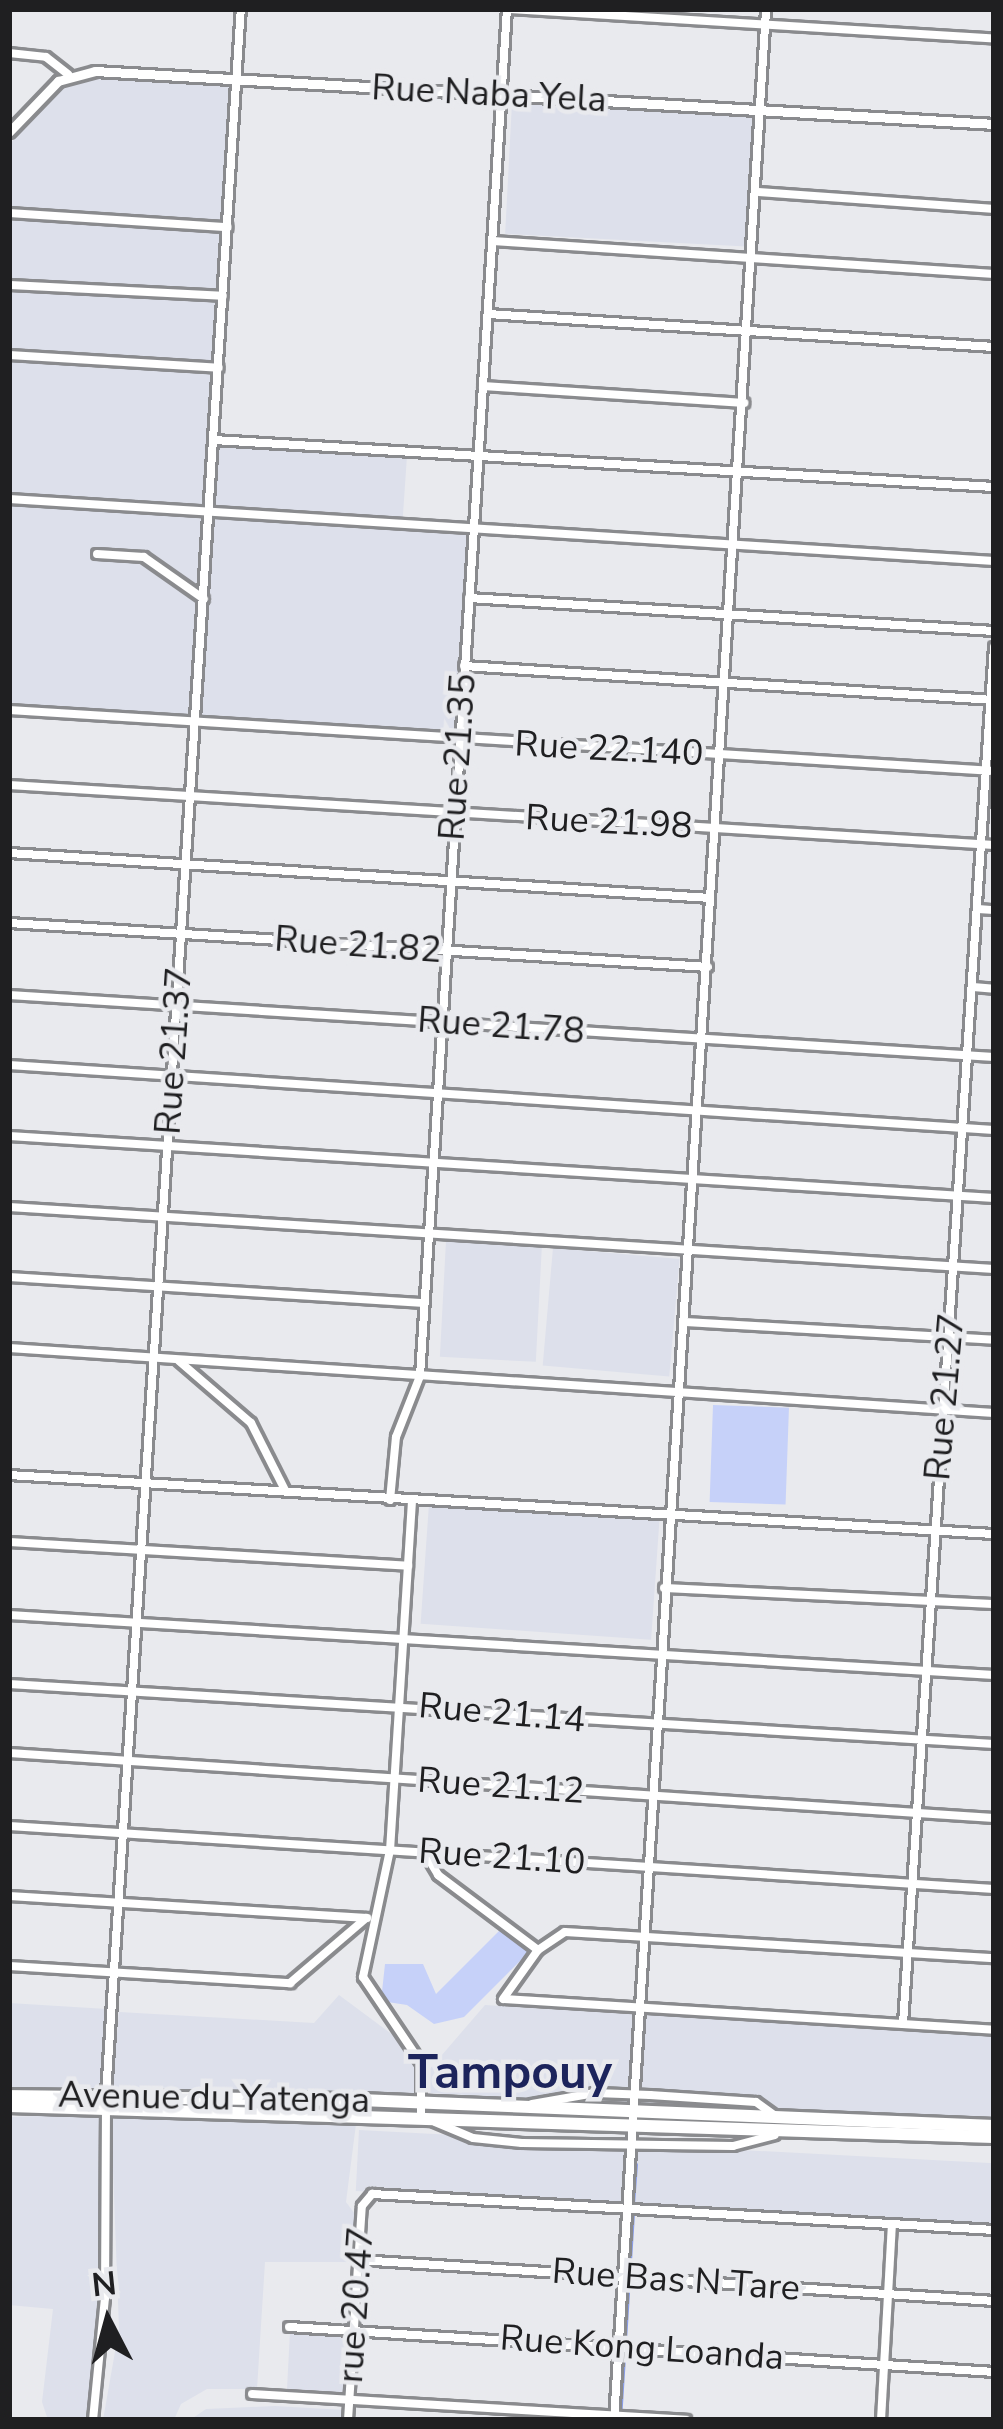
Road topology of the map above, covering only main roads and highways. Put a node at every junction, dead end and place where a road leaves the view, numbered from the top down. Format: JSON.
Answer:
{"nodes":[{"id":1,"x":9,"y":2096,"type":"edge"},
{"id":2,"x":106,"y":2099,"type":"junction"},
{"id":3,"x":9,"y":2106,"type":"edge"},
{"id":4,"x":417,"y":2109,"type":"junction"},
{"id":5,"x":634,"y":2116,"type":"junction"},
{"id":6,"x":994,"y":2126,"type":"edge"},
{"id":7,"x":994,"y":2137,"type":"edge"}],
"edges":[{"from":1,"to":2,"type":"main road","name":"Avenue du Yatenga"},
{"from":2,"to":3,"type":"main road","name":"Avenue du Yatenga"},
{"from":2,"to":4,"type":"main road","name":"Avenue du Yatenga"},
{"from":4,"to":5,"type":"main road","name":"Avenue du Yatenga"},
{"from":4,"to":5,"type":"main road","name":"Avenue du Yatenga"},
{"from":5,"to":6,"type":"main road","name":"Avenue du Yatenga"},
{"from":5,"to":7,"type":"main road","name":"Avenue du Yatenga"}]}
